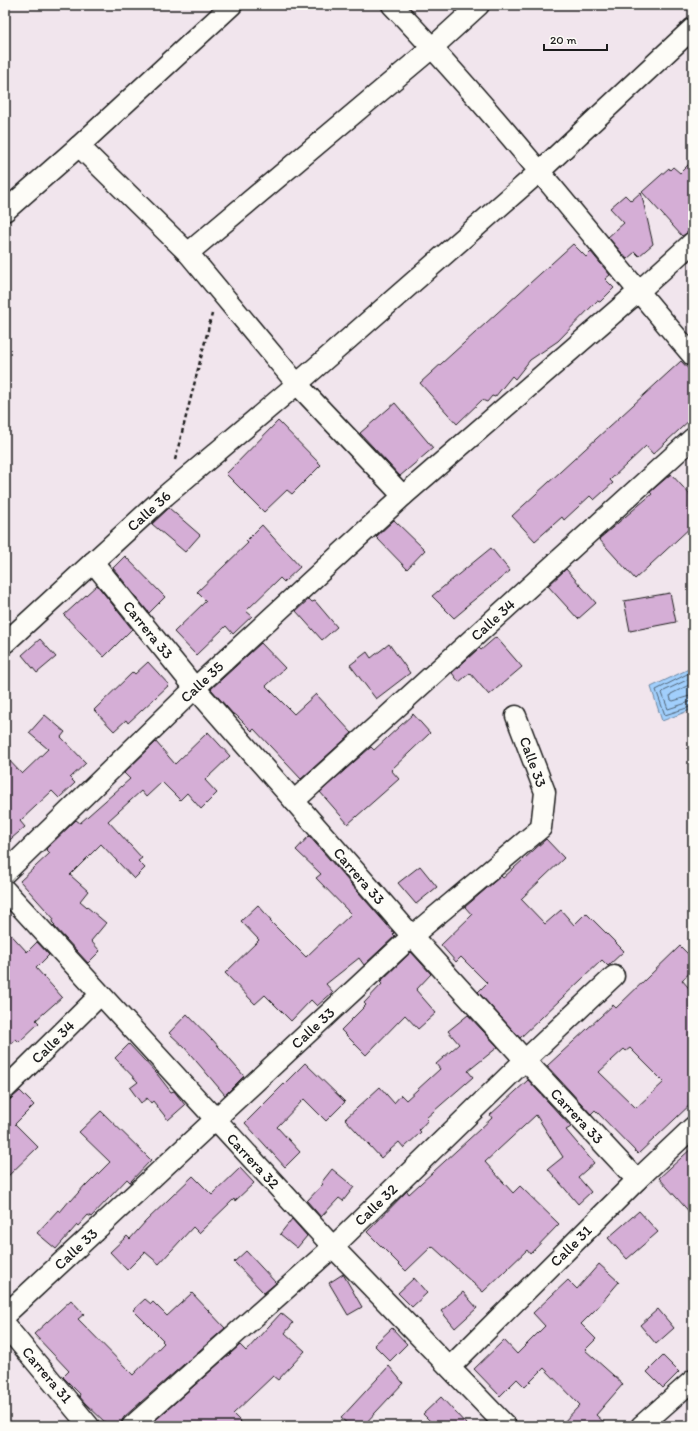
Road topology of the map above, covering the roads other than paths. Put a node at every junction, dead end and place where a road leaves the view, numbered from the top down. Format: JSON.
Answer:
{"nodes":[{"id":1,"x":232,"y":5,"type":"edge"},
{"id":2,"x":392,"y":5,"type":"edge"},
{"id":3,"x":479,"y":5,"type":"edge"},
{"id":4,"x":693,"y":28,"type":"edge"},
{"id":5,"x":433,"y":47,"type":"junction"},
{"id":6,"x":79,"y":146,"type":"junction"},
{"id":7,"x":540,"y":171,"type":"junction"},
{"id":8,"x":5,"y":211,"type":"edge"},
{"id":9,"x":693,"y":242,"type":"edge"},
{"id":10,"x":188,"y":253,"type":"junction"},
{"id":11,"x":638,"y":292,"type":"junction"},
{"id":12,"x":693,"y":356,"type":"edge"},
{"id":13,"x":297,"y":384,"type":"junction"},
{"id":14,"x":693,"y":438,"type":"edge"},
{"id":15,"x":403,"y":496,"type":"junction"},
{"id":16,"x":93,"y":562,"type":"junction"},
{"id":17,"x":5,"y":643,"type":"edge"},
{"id":18,"x":195,"y":688,"type":"junction"},
{"id":19,"x":516,"y":716,"type":"dead end"},
{"id":20,"x":294,"y":802,"type":"junction"},
{"id":21,"x":5,"y":873,"type":"edge"},
{"id":22,"x":5,"y":890,"type":"edge"},
{"id":23,"x":412,"y":936,"type":"junction"},
{"id":24,"x":614,"y":976,"type":"dead end"},
{"id":25,"x":100,"y":995,"type":"junction"},
{"id":26,"x":525,"y":1060,"type":"junction"},
{"id":27,"x":5,"y":1089,"type":"edge"},
{"id":28,"x":215,"y":1120,"type":"junction"},
{"id":29,"x":693,"y":1127,"type":"edge"},
{"id":30,"x":637,"y":1180,"type":"junction"},
{"id":31,"x":333,"y":1247,"type":"junction"},
{"id":32,"x":5,"y":1315,"type":"edge"},
{"id":33,"x":5,"y":1325,"type":"edge"},
{"id":34,"x":450,"y":1367,"type":"junction"},
{"id":35,"x":693,"y":1380,"type":"edge"},
{"id":36,"x":89,"y":1426,"type":"edge"},
{"id":37,"x":132,"y":1426,"type":"edge"},
{"id":38,"x":506,"y":1426,"type":"edge"},
{"id":39,"x":641,"y":1426,"type":"edge"}],
"edges":[{"from":1,"to":6,"type":"street"},
{"from":2,"to":5,"type":"street"},
{"from":3,"to":5,"type":"street"},
{"from":4,"to":7,"type":"street","name":"Calle 36"},
{"from":5,"to":7,"type":"street"},
{"from":5,"to":10,"type":"street"},
{"from":6,"to":8,"type":"street"},
{"from":6,"to":10,"type":"street"},
{"from":7,"to":11,"type":"street"},
{"from":7,"to":13,"type":"street","name":"Calle 36"},
{"from":9,"to":11,"type":"street","name":"Calle 35"},
{"from":10,"to":13,"type":"street"},
{"from":11,"to":12,"type":"street"},
{"from":11,"to":15,"type":"street","name":"Calle 35"},
{"from":13,"to":15,"type":"street"},
{"from":13,"to":16,"type":"street","name":"Calle 36"},
{"from":14,"to":20,"type":"street","name":"Calle 34"},
{"from":15,"to":18,"type":"street","name":"Calle 35"},
{"from":16,"to":17,"type":"street","name":"Calle 36"},
{"from":16,"to":18,"type":"street","name":"Carrera 33"},
{"from":18,"to":20,"type":"street","name":"Carrera 33"},
{"from":18,"to":21,"type":"street","name":"Calle 35"},
{"from":19,"to":23,"type":"street","name":"Calle 33"},
{"from":20,"to":23,"type":"street","name":"Carrera 33"},
{"from":22,"to":25,"type":"street","name":"Carrera 32"},
{"from":23,"to":26,"type":"street","name":"Carrera 33"},
{"from":23,"to":28,"type":"street","name":"Calle 33"},
{"from":24,"to":26,"type":"street","name":"Calle 32"},
{"from":25,"to":27,"type":"street","name":"Calle 34"},
{"from":25,"to":28,"type":"street","name":"Carrera 32"},
{"from":26,"to":30,"type":"street","name":"Carrera 33"},
{"from":26,"to":31,"type":"street","name":"Calle 32"},
{"from":28,"to":31,"type":"street","name":"Carrera 32"},
{"from":28,"to":32,"type":"street","name":"Calle 33"},
{"from":29,"to":30,"type":"street","name":"Calle 31"},
{"from":30,"to":34,"type":"street","name":"Calle 31"},
{"from":31,"to":34,"type":"street","name":"Carrera 32"},
{"from":31,"to":37,"type":"street","name":"Calle 32"},
{"from":33,"to":36,"type":"street","name":"Carrera 31"},
{"from":34,"to":38,"type":"street","name":"Carrera 32"},
{"from":35,"to":39,"type":"street"}]}
